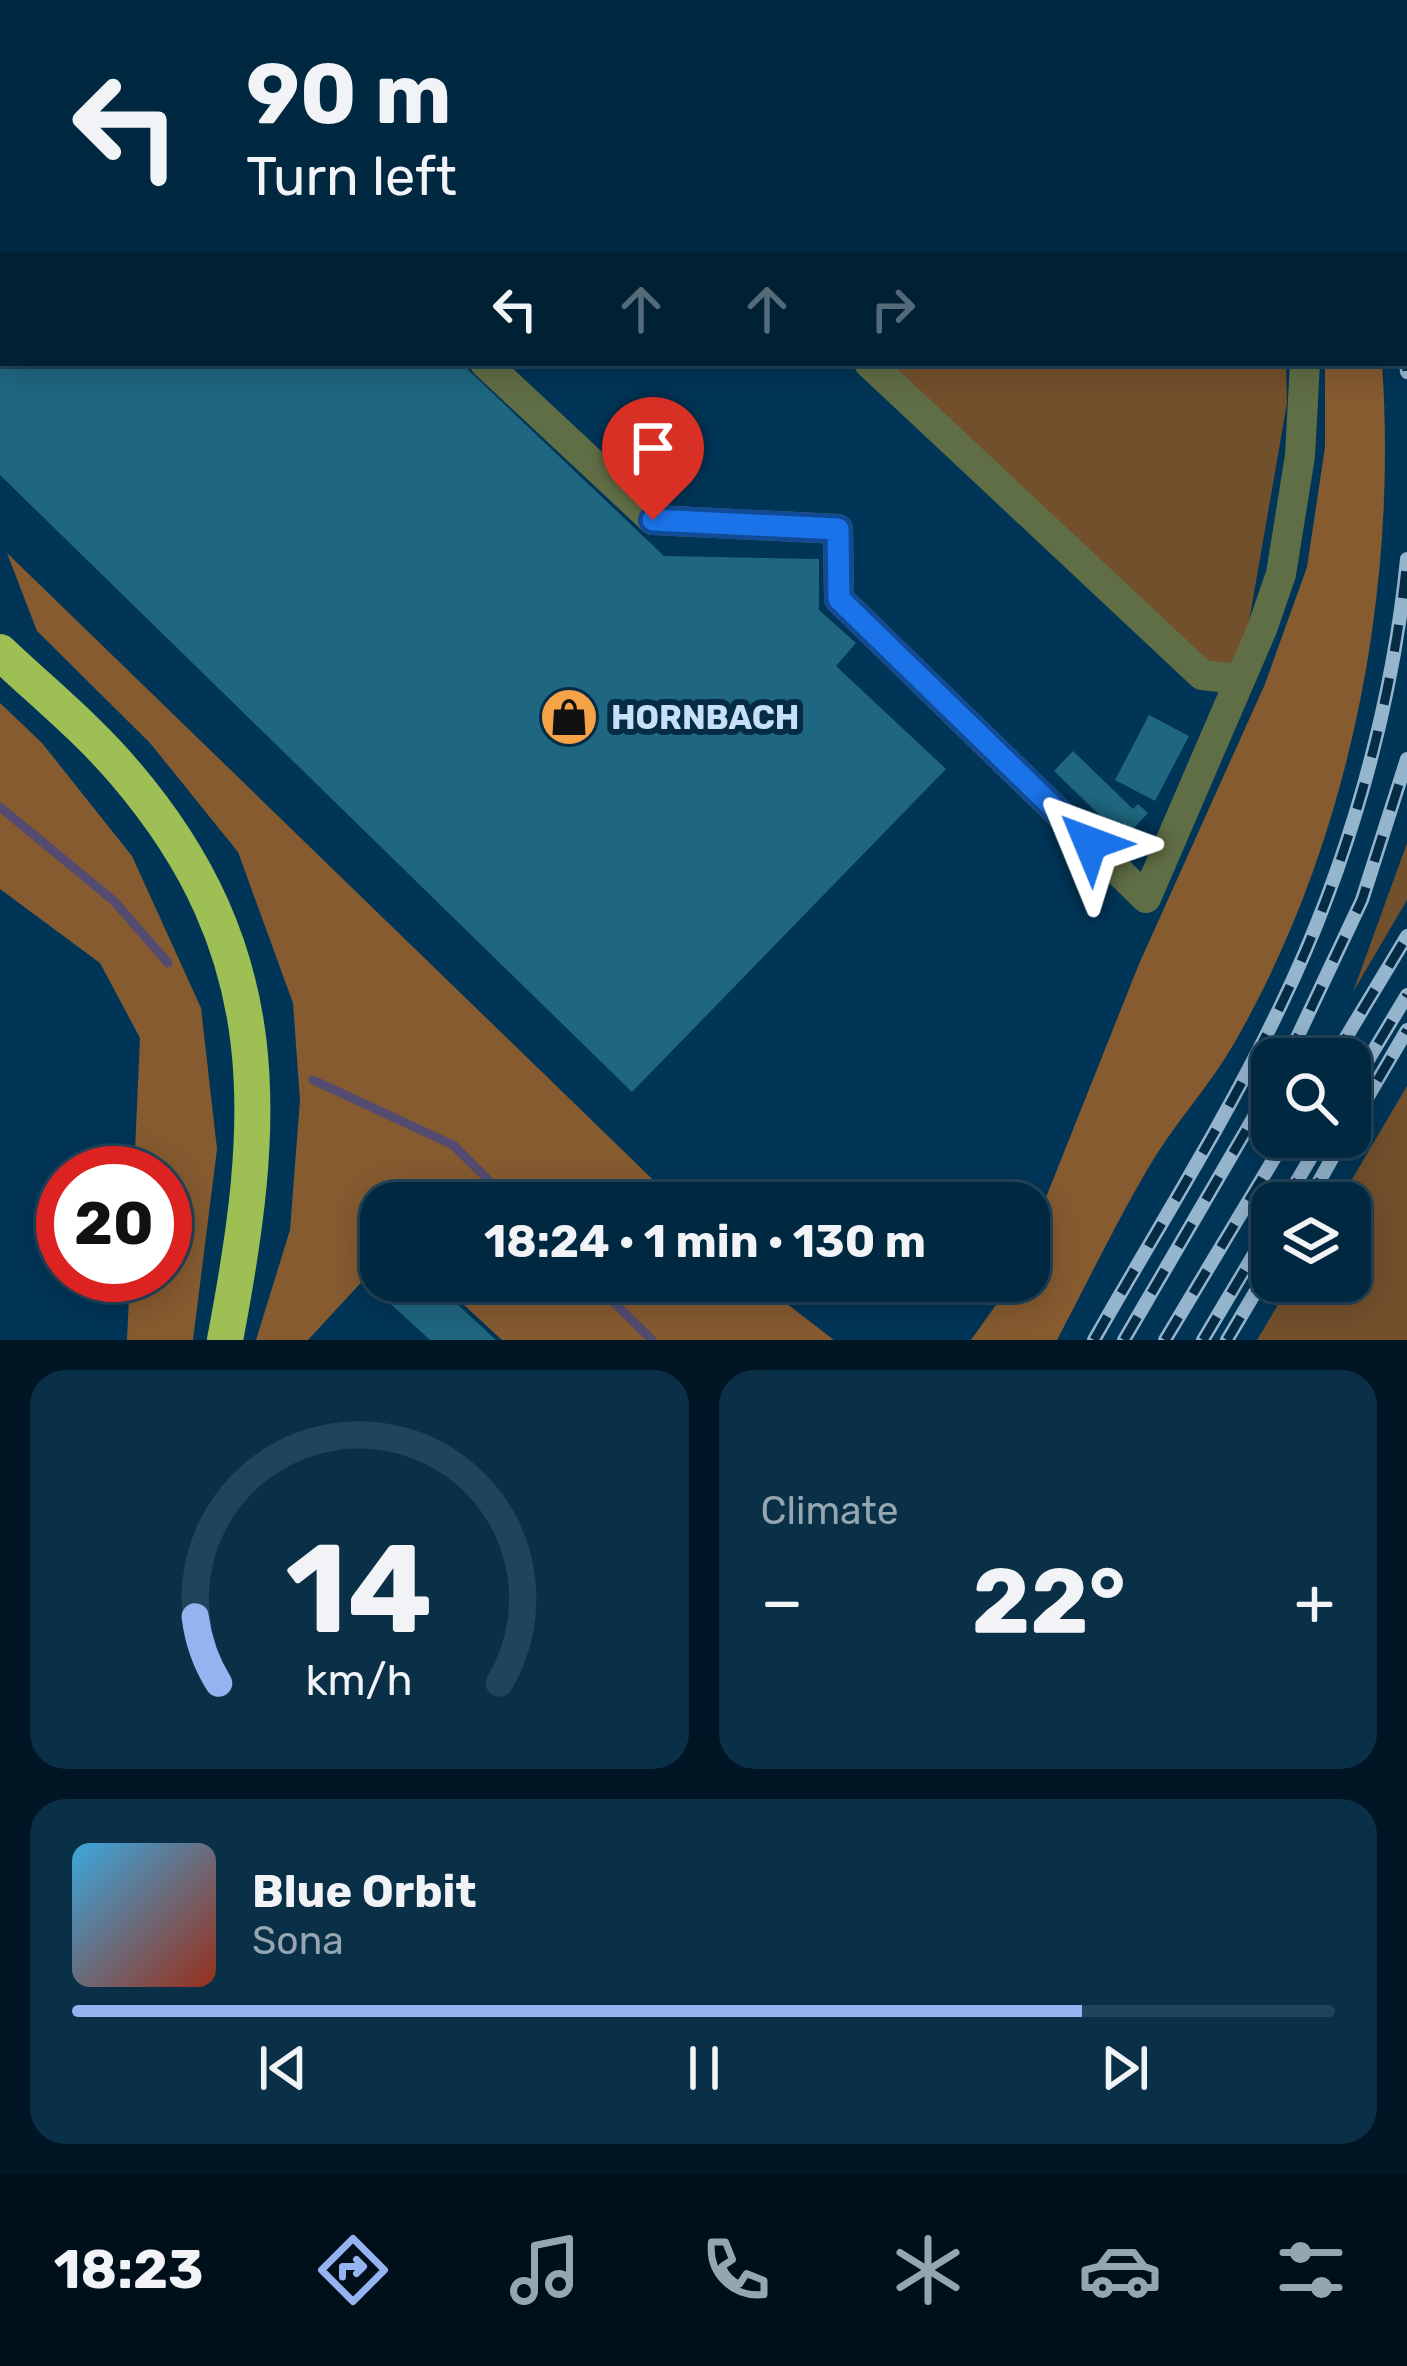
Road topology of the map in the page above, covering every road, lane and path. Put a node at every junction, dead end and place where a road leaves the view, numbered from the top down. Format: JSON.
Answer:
{"nodes":[{"id":1,"x":488,"y":366,"type":"edge"},
{"id":2,"x":872,"y":366,"type":"edge"},
{"id":3,"x":1305,"y":366,"type":"edge"},
{"id":4,"x":0,"y":652,"type":"edge"},
{"id":5,"x":1239,"y":679,"type":"junction"},
{"id":6,"x":225,"y":1340,"type":"edge"}],
"edges":[{"from":1,"to":5,"type":"street"},
{"from":2,"to":5,"type":"street"},
{"from":3,"to":5,"type":"street"},
{"from":4,"to":6,"type":"highway"}]}
